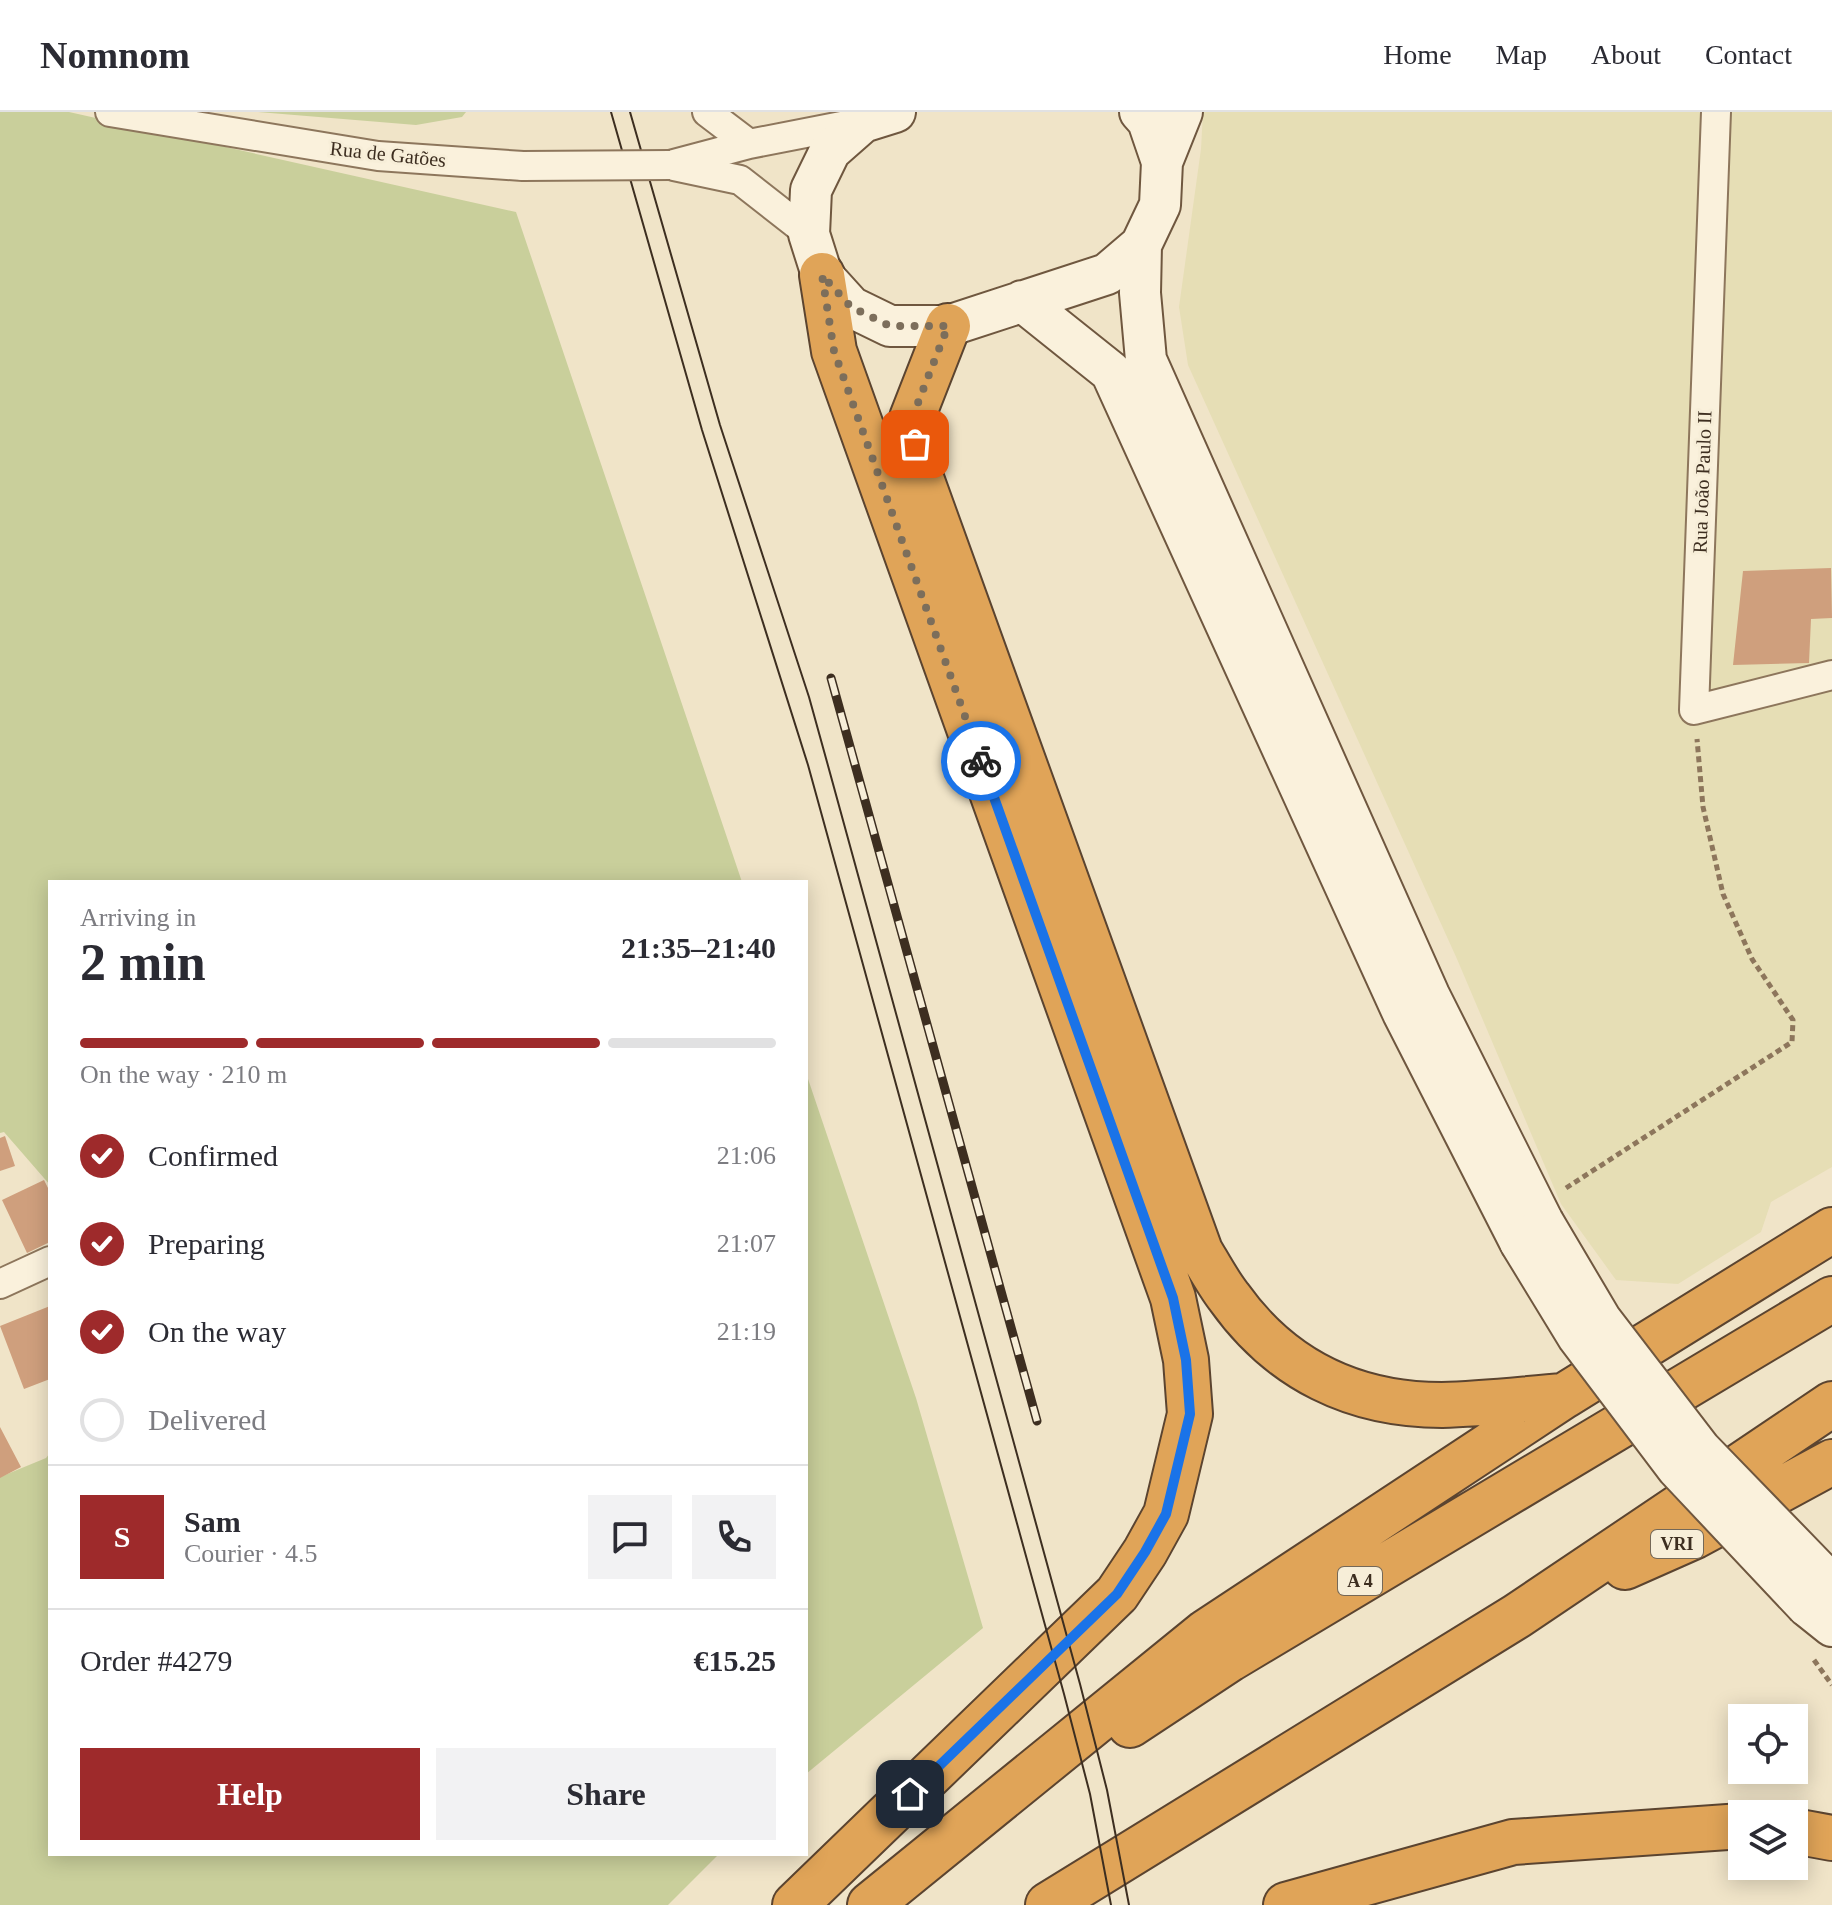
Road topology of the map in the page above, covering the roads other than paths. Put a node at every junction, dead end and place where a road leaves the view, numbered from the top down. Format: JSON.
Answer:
{"nodes":[{"id":1,"x":110,"y":112,"type":"edge"},
{"id":2,"x":707,"y":112,"type":"edge"},
{"id":3,"x":1140,"y":112,"type":"edge"},
{"id":4,"x":1182,"y":112,"type":"edge"},
{"id":5,"x":1716,"y":112,"type":"edge"},
{"id":6,"x":879,"y":117,"type":"edge"},
{"id":7,"x":749,"y":144,"type":"junction"},
{"id":8,"x":1162,"y":162,"type":"junction"},
{"id":9,"x":670,"y":165,"type":"junction"},
{"id":10,"x":809,"y":234,"type":"junction"},
{"id":11,"x":1141,"y":245,"type":"junction"},
{"id":12,"x":822,"y":275,"type":"junction"},
{"id":13,"x":1022,"y":301,"type":"junction"},
{"id":14,"x":948,"y":326,"type":"junction"},
{"id":15,"x":1832,"y":675,"type":"edge"},
{"id":16,"x":1532,"y":1222,"type":"junction"},
{"id":17,"x":1832,"y":1230,"type":"edge"},
{"id":18,"x":48,"y":1262,"type":"edge"},
{"id":19,"x":0,"y":1284,"type":"edge"},
{"id":20,"x":1832,"y":1299,"type":"edge"},
{"id":21,"x":1564,"y":1396,"type":"junction"},
{"id":22,"x":1832,"y":1404,"type":"edge"},
{"id":23,"x":1832,"y":1462,"type":"edge"},
{"id":24,"x":1824,"y":1605,"type":"edge"},
{"id":25,"x":1517,"y":1616,"type":"junction"},
{"id":26,"x":1728,"y":1827,"type":"edge"},
{"id":27,"x":1808,"y":1834,"type":"edge"},
{"id":28,"x":1832,"y":1838,"type":"edge"},
{"id":29,"x":884,"y":1892,"type":"edge"},
{"id":30,"x":795,"y":1905,"type":"edge"},
{"id":31,"x":1048,"y":1905,"type":"edge"},
{"id":32,"x":1286,"y":1905,"type":"edge"}],
"edges":[{"from":1,"to":9,"type":"street","name":"Rua de Gatões","bridge":true},
{"from":2,"to":7,"type":"street"},
{"from":3,"to":8,"type":"main road"},
{"from":4,"to":8,"type":"main road"},
{"from":5,"to":15,"type":"street","name":"Rua João Paulo II"},
{"from":6,"to":7,"type":"street","name":"Rua de Gatões"},
{"from":6,"to":10,"type":"main road"},
{"from":7,"to":9,"type":"street","name":"Rua de Gatões"},
{"from":8,"to":11,"type":"main road"},
{"from":9,"to":10,"type":"street","name":"Rua de Gatões"},
{"from":10,"to":12,"type":"main road"},
{"from":11,"to":13,"type":"main road"},
{"from":11,"to":16,"type":"main road"},
{"from":12,"to":14,"type":"main road"},
{"from":12,"to":30,"type":"highway"},
{"from":13,"to":14,"type":"main road"},
{"from":13,"to":16,"type":"main road"},
{"from":14,"to":21,"type":"highway"},
{"from":16,"to":24,"type":"main road","bridge":true},
{"from":17,"to":21,"type":"highway"},
{"from":18,"to":19,"type":"street"},
{"from":20,"to":29,"type":"highway","number":"A 4"},
{"from":21,"to":29,"type":"highway"},
{"from":22,"to":25,"type":"highway"},
{"from":23,"to":25,"type":"highway","number":"VRI"},
{"from":25,"to":31,"type":"highway"},
{"from":26,"to":32,"type":"highway"},
{"from":27,"to":28,"type":"highway"}]}
